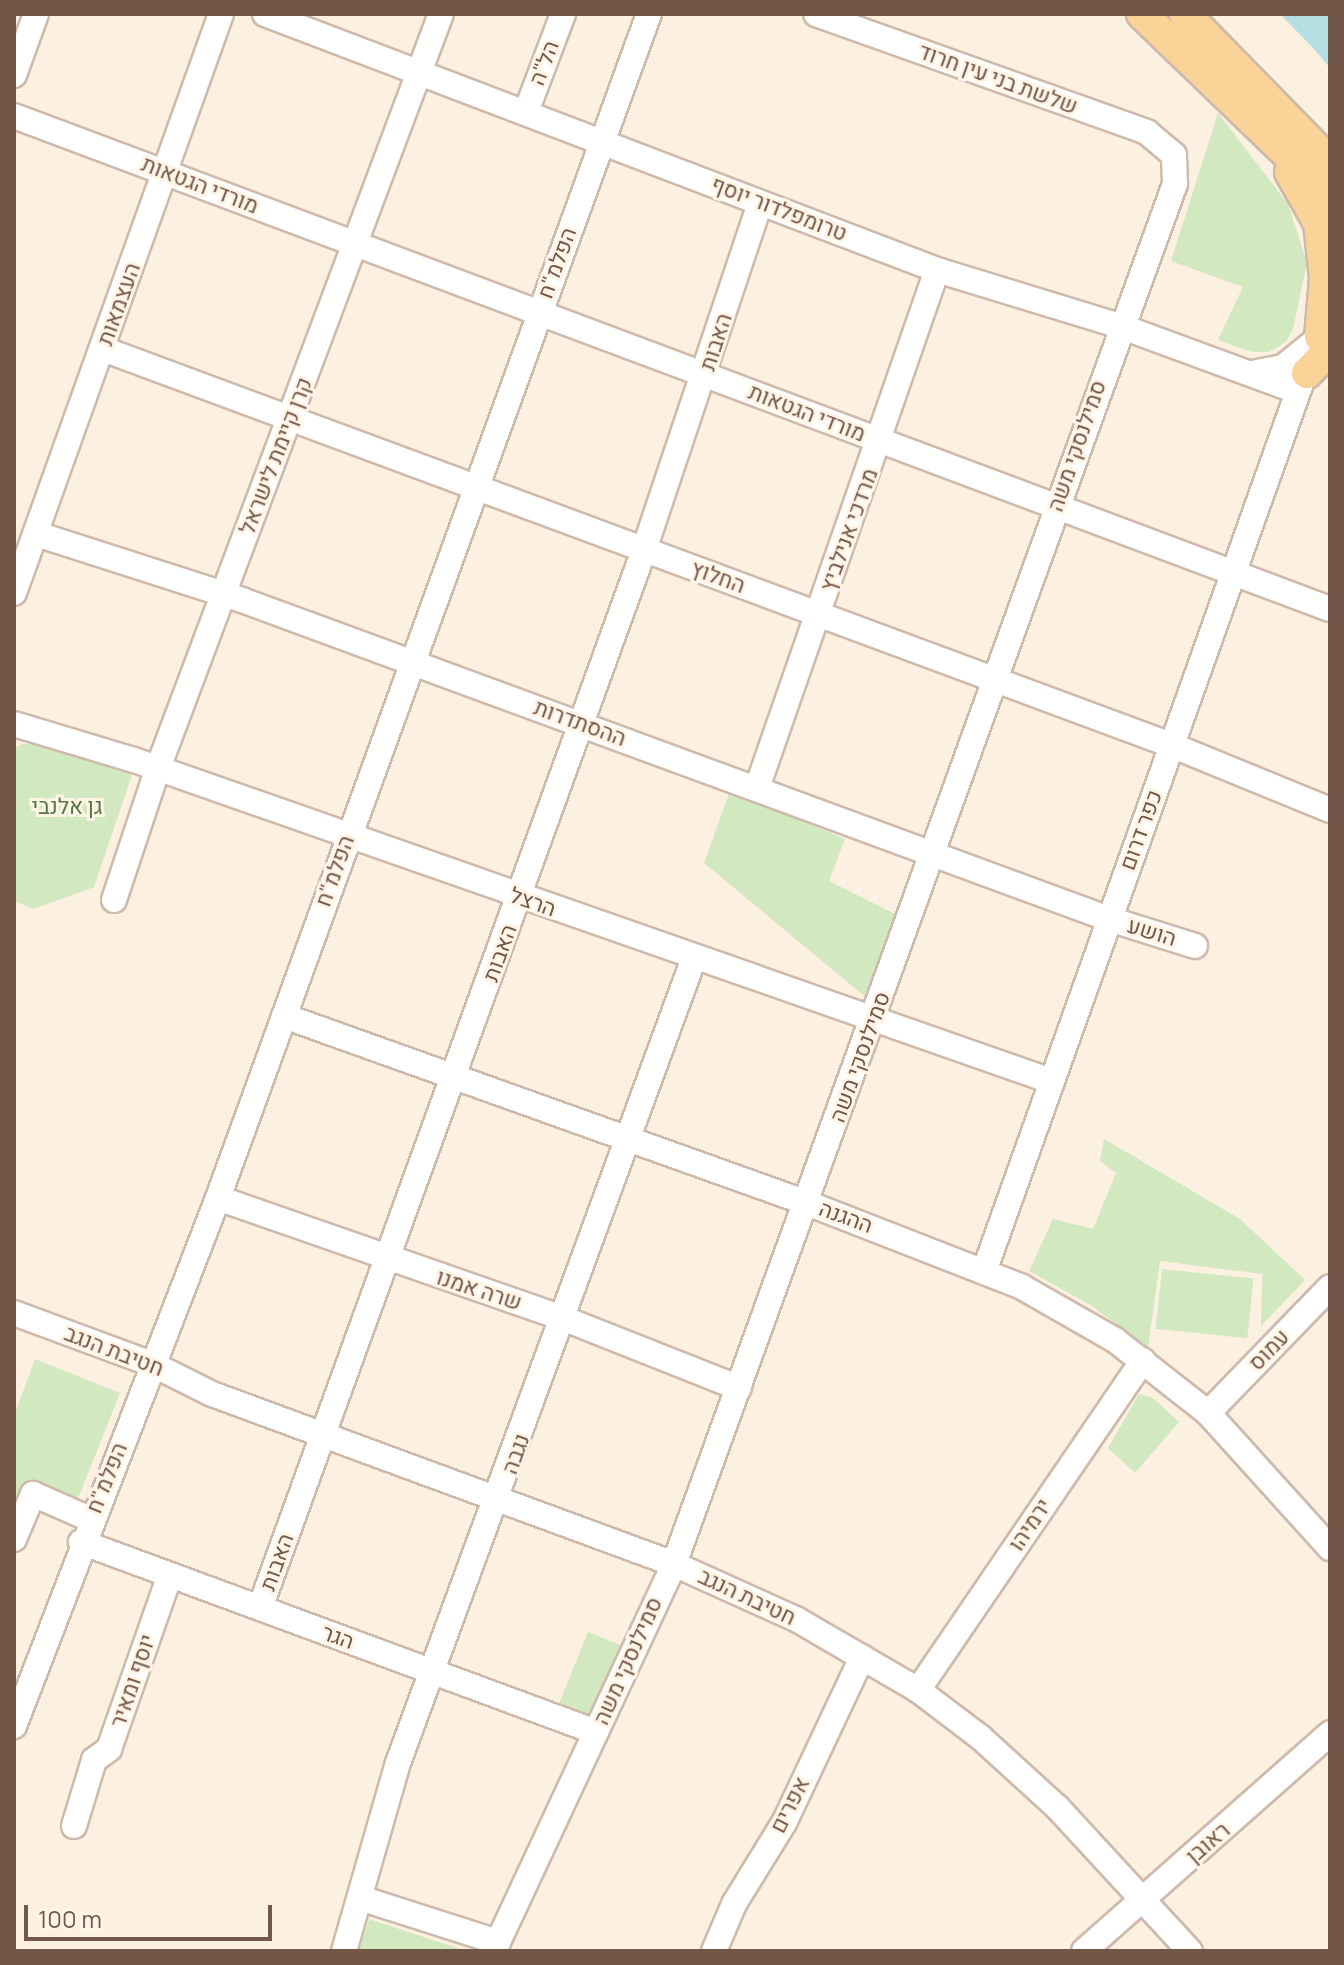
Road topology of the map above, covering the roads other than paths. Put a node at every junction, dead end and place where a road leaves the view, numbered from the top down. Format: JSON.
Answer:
{"nodes":[{"id":1,"x":36,"y":14,"type":"edge"},
{"id":2,"x":221,"y":14,"type":"edge"},
{"id":3,"x":265,"y":14,"type":"edge"},
{"id":4,"x":441,"y":14,"type":"edge"},
{"id":5,"x":563,"y":14,"type":"edge"},
{"id":6,"x":649,"y":14,"type":"edge"},
{"id":7,"x":816,"y":14,"type":"edge"},
{"id":8,"x":1142,"y":14,"type":"edge"},
{"id":9,"x":1185,"y":14,"type":"edge"},
{"id":10,"x":418,"y":72,"type":"junction"},
{"id":11,"x":14,"y":75,"type":"edge"},
{"id":12,"x":526,"y":112,"type":"junction"},
{"id":13,"x":1249,"y":115,"type":"junction"},
{"id":14,"x":14,"y":116,"type":"edge"},
{"id":15,"x":602,"y":140,"type":"junction"},
{"id":16,"x":1174,"y":155,"type":"joint"},
{"id":17,"x":1330,"y":162,"type":"edge"},
{"id":18,"x":165,"y":172,"type":"junction"},
{"id":19,"x":1330,"y":195,"type":"edge"},
{"id":20,"x":760,"y":204,"type":"junction"},
{"id":21,"x":356,"y":244,"type":"junction"},
{"id":22,"x":937,"y":270,"type":"junction"},
{"id":23,"x":539,"y":313,"type":"junction"},
{"id":24,"x":1120,"y":326,"type":"junction"},
{"id":25,"x":1328,"y":334,"type":"edge"},
{"id":26,"x":103,"y":349,"type":"junction"},
{"id":27,"x":1250,"y":373,"type":"junction"},
{"id":28,"x":706,"y":375,"type":"junction"},
{"id":29,"x":1302,"y":382,"type":"junction"},
{"id":30,"x":290,"y":418,"type":"junction"},
{"id":31,"x":881,"y":441,"type":"junction"},
{"id":32,"x":475,"y":487,"type":"junction"},
{"id":33,"x":1056,"y":506,"type":"junction"},
{"id":34,"x":32,"y":532,"type":"edge"},
{"id":35,"x":644,"y":550,"type":"junction"},
{"id":36,"x":1232,"y":572,"type":"junction"},
{"id":37,"x":14,"y":593,"type":"edge"},
{"id":38,"x":224,"y":594,"type":"junction"},
{"id":39,"x":1330,"y":609,"type":"edge"},
{"id":40,"x":819,"y":614,"type":"junction"},
{"id":41,"x":412,"y":660,"type":"junction"},
{"id":42,"x":996,"y":680,"type":"junction"},
{"id":43,"x":14,"y":724,"type":"edge"},
{"id":44,"x":582,"y":724,"type":"junction"},
{"id":45,"x":1171,"y":745,"type":"junction"},
{"id":46,"x":158,"y":768,"type":"junction"},
{"id":47,"x":757,"y":788,"type":"junction"},
{"id":48,"x":1330,"y":810,"type":"edge"},
{"id":49,"x":348,"y":836,"type":"junction"},
{"id":50,"x":935,"y":855,"type":"junction"},
{"id":51,"x":520,"y":898,"type":"junction"},
{"id":52,"x":114,"y":900,"type":"dead end"},
{"id":53,"x":1109,"y":919,"type":"junction"},
{"id":54,"x":1195,"y":946,"type":"dead end"},
{"id":55,"x":694,"y":958,"type":"junction"},
{"id":56,"x":284,"y":1016,"type":"junction"},
{"id":57,"x":874,"y":1020,"type":"junction"},
{"id":58,"x":456,"y":1077,"type":"junction"},
{"id":59,"x":1051,"y":1081,"type":"junction"},
{"id":60,"x":630,"y":1139,"type":"junction"},
{"id":61,"x":218,"y":1198,"type":"junction"},
{"id":62,"x":807,"y":1203,"type":"junction"},
{"id":63,"x":388,"y":1260,"type":"junction"},
{"id":64,"x":985,"y":1269,"type":"junction"},
{"id":65,"x":1330,"y":1287,"type":"edge"},
{"id":66,"x":14,"y":1313,"type":"edge"},
{"id":67,"x":565,"y":1319,"type":"junction"},
{"id":68,"x":14,"y":1331,"type":"edge"},
{"id":69,"x":1143,"y":1360,"type":"junction"},
{"id":70,"x":150,"y":1372,"type":"junction"},
{"id":71,"x":739,"y":1388,"type":"junction"},
{"id":72,"x":1208,"y":1413,"type":"junction"},
{"id":73,"x":324,"y":1435,"type":"junction"},
{"id":74,"x":499,"y":1499,"type":"junction"},
{"id":75,"x":90,"y":1519,"type":"junction"},
{"id":76,"x":14,"y":1539,"type":"edge"},
{"id":77,"x":81,"y":1542,"type":"junction"},
{"id":78,"x":1330,"y":1548,"type":"edge"},
{"id":79,"x":674,"y":1564,"type":"junction"},
{"id":80,"x":170,"y":1575,"type":"junction"},
{"id":81,"x":260,"y":1608,"type":"junction"},
{"id":82,"x":862,"y":1657,"type":"junction"},
{"id":83,"x":433,"y":1673,"type":"junction"},
{"id":84,"x":918,"y":1690,"type":"junction"},
{"id":85,"x":14,"y":1726,"type":"edge"},
{"id":86,"x":596,"y":1732,"type":"junction"},
{"id":87,"x":1330,"y":1733,"type":"edge"},
{"id":88,"x":74,"y":1826,"type":"dead end"},
{"id":89,"x":360,"y":1898,"type":"junction"},
{"id":90,"x":1144,"y":1898,"type":"junction"},
{"id":91,"x":344,"y":1951,"type":"edge"},
{"id":92,"x":714,"y":1951,"type":"edge"},
{"id":93,"x":1084,"y":1951,"type":"edge"},
{"id":94,"x":1190,"y":1951,"type":"edge"}],
"edges":[{"from":1,"to":11,"type":"street"},
{"from":2,"to":18,"type":"street","name":"העצמאות"},
{"from":3,"to":10,"type":"street","name":"טרומפלדור יוסף"},
{"from":4,"to":10,"type":"street","name":"קרן קיימת לישראל"},
{"from":5,"to":12,"type":"street","name":"הל\"ה"},
{"from":6,"to":15,"type":"street","name":"הפלמ\"ח"},
{"from":7,"to":16,"type":"street","name":"שלשת בני עין חרוד"},
{"from":8,"to":13,"type":"main road"},
{"from":9,"to":17,"type":"main road"},
{"from":10,"to":12,"type":"street","name":"טרומפלדור יוסף"},
{"from":10,"to":21,"type":"street","name":"קרן קיימת לישראל"},
{"from":12,"to":15,"type":"street","name":"טרומפלדור יוסף"},
{"from":13,"to":19,"type":"main road"},
{"from":13,"to":25,"type":"main road"},
{"from":14,"to":18,"type":"street","name":"מורדי הגטאות"},
{"from":15,"to":20,"type":"street","name":"טרומפלדור יוסף"},
{"from":15,"to":23,"type":"street","name":"הפלמ\"ח"},
{"from":16,"to":24,"type":"street","name":"סמילנסקי משה"},
{"from":18,"to":21,"type":"street","name":"מורדי הגטאות"},
{"from":18,"to":26,"type":"street","name":"העצמאות"},
{"from":20,"to":22,"type":"street","name":"טרומפלדור יוסף"},
{"from":20,"to":28,"type":"street","name":"האבות"},
{"from":21,"to":23,"type":"street","name":"מורדי הגטאות"},
{"from":21,"to":30,"type":"street","name":"קרן קיימת לישראל"},
{"from":22,"to":24,"type":"street","name":"טרומפלדור יוסף"},
{"from":22,"to":31,"type":"street","name":"מרדכי אנילביץ"},
{"from":23,"to":28,"type":"street","name":"מורדי הגטאות"},
{"from":23,"to":32,"type":"street","name":"הפלמ\"ח"},
{"from":24,"to":27,"type":"street","name":"טרומפלדור יוסף"},
{"from":24,"to":33,"type":"street","name":"סמילנסקי משה"},
{"from":25,"to":27,"type":"street"},
{"from":25,"to":29,"type":"main road"},
{"from":26,"to":30,"type":"street","name":"החלוץ"},
{"from":26,"to":34,"type":"street","name":"העצמאות"},
{"from":27,"to":29,"type":"street","name":"טרומפלדור יוסף"},
{"from":28,"to":31,"type":"street","name":"מורדי הגטאות"},
{"from":28,"to":35,"type":"street","name":"האבות"},
{"from":29,"to":36,"type":"street","name":"כפר דרום"},
{"from":30,"to":32,"type":"street","name":"החלוץ"},
{"from":30,"to":38,"type":"street","name":"קרן קיימת לישראל"},
{"from":31,"to":33,"type":"street","name":"מורדי הגטאות"},
{"from":31,"to":40,"type":"street","name":"מרדכי אנילביץ"},
{"from":32,"to":35,"type":"street","name":"החלוץ"},
{"from":32,"to":41,"type":"street","name":"הפלמ\"ח"},
{"from":33,"to":36,"type":"street","name":"מורדי הגטאות"},
{"from":33,"to":42,"type":"street","name":"סמילנסקי משה"},
{"from":34,"to":37,"type":"street","name":"העצמאות"},
{"from":34,"to":38,"type":"street","name":"ההסתדרות"},
{"from":35,"to":40,"type":"street","name":"החלוץ"},
{"from":35,"to":44,"type":"street","name":"האבות"},
{"from":36,"to":39,"type":"street","name":"מורדי הגטאות"},
{"from":36,"to":45,"type":"street","name":"כפר דרום"},
{"from":38,"to":41,"type":"street","name":"ההסתדרות"},
{"from":38,"to":46,"type":"street","name":"קרן קיימת לישראל"},
{"from":40,"to":42,"type":"street","name":"החלוץ"},
{"from":40,"to":47,"type":"street","name":"מרדכי אנילביץ"},
{"from":41,"to":44,"type":"street","name":"ההסתדרות"},
{"from":41,"to":49,"type":"street","name":"הפלמ\"ח"},
{"from":42,"to":45,"type":"street","name":"החלוץ"},
{"from":42,"to":50,"type":"street","name":"סמילנסקי משה"},
{"from":43,"to":46,"type":"street","name":"הרצל"},
{"from":44,"to":47,"type":"street","name":"ההסתדרות"},
{"from":44,"to":51,"type":"street","name":"האבות"},
{"from":45,"to":48,"type":"street","name":"החלוץ"},
{"from":45,"to":53,"type":"street","name":"כפר דרום"},
{"from":46,"to":49,"type":"street","name":"הרצל"},
{"from":46,"to":52,"type":"street","name":"קרן קיימת לישראל"},
{"from":47,"to":50,"type":"street","name":"ההסתדרות"},
{"from":49,"to":51,"type":"street","name":"הרצל"},
{"from":49,"to":56,"type":"street","name":"הפלמ\"ח"},
{"from":50,"to":53,"type":"street","name":"ההסתדרות"},
{"from":50,"to":57,"type":"street","name":"סמילנסקי משה"},
{"from":51,"to":55,"type":"street","name":"הרצל"},
{"from":51,"to":58,"type":"street","name":"האבות"},
{"from":53,"to":54,"type":"street","name":"הושע"},
{"from":53,"to":59,"type":"street","name":"כפר דרום"},
{"from":55,"to":57,"type":"street","name":"הרצל"},
{"from":55,"to":60,"type":"street","name":"נגבה"},
{"from":56,"to":58,"type":"street","name":"ההגנה"},
{"from":56,"to":61,"type":"street","name":"הפלמ\"ח"},
{"from":57,"to":59,"type":"street","name":"הרצל"},
{"from":57,"to":62,"type":"street","name":"סמילנסקי משה"},
{"from":58,"to":60,"type":"street","name":"ההגנה"},
{"from":58,"to":63,"type":"street","name":"האבות"},
{"from":59,"to":64,"type":"street","name":"כפר דרום"},
{"from":60,"to":62,"type":"street","name":"ההגנה"},
{"from":60,"to":67,"type":"street","name":"נגבה"},
{"from":61,"to":63,"type":"street","name":"שרה אמנו"},
{"from":61,"to":70,"type":"street","name":"הפלמ\"ח"},
{"from":62,"to":64,"type":"street","name":"ההגנה"},
{"from":62,"to":71,"type":"street","name":"סמילנסקי משה"},
{"from":63,"to":67,"type":"street","name":"שרה אמנו"},
{"from":63,"to":73,"type":"street","name":"האבות"},
{"from":64,"to":69,"type":"street","name":"ההגנה"},
{"from":65,"to":72,"type":"street","name":"עמוס"},
{"from":66,"to":70,"type":"street","name":"חטיבת הנגב"},
{"from":67,"to":71,"type":"street","name":"שרה אמנו"},
{"from":67,"to":74,"type":"street","name":"נגבה"},
{"from":68,"to":70,"type":"street","name":"חטיבת הנגב"},
{"from":69,"to":72,"type":"street","name":"ההגנה"},
{"from":69,"to":84,"type":"street","name":"ירמיהו"},
{"from":70,"to":73,"type":"street","name":"חטיבת הנגב"},
{"from":70,"to":75,"type":"street","name":"הפלמ\"ח"},
{"from":71,"to":79,"type":"street","name":"סמילנסקי משה"},
{"from":72,"to":78,"type":"street","name":"ההגנה"},
{"from":73,"to":74,"type":"street","name":"חטיבת הנגב"},
{"from":73,"to":81,"type":"street","name":"האבות"},
{"from":74,"to":79,"type":"street","name":"חטיבת הנגב"},
{"from":74,"to":83,"type":"street","name":"נגבה"},
{"from":75,"to":76,"type":"street"},
{"from":75,"to":77,"type":"street","name":"הפלמ\"ח"},
{"from":77,"to":80,"type":"street","name":"הגר"},
{"from":77,"to":85,"type":"street","name":"הפלמ\"ח"},
{"from":79,"to":82,"type":"street","name":"חטיבת הנגב"},
{"from":79,"to":86,"type":"street","name":"סמילנסקי משה"},
{"from":80,"to":81,"type":"street","name":"הגר"},
{"from":80,"to":88,"type":"street","name":"יוסף ומאיר"},
{"from":81,"to":83,"type":"street","name":"הגר"},
{"from":82,"to":84,"type":"street","name":"חטיבת הנגב"},
{"from":82,"to":92,"type":"street","name":"אפרים"},
{"from":83,"to":86,"type":"street","name":"הגר"},
{"from":83,"to":89,"type":"street","name":"נגבה"},
{"from":84,"to":90,"type":"street","name":"חטיבת הנגב"},
{"from":86,"to":89,"type":"street","name":"סמילנסקי משה"},
{"from":87,"to":90,"type":"street","name":"ראובן"},
{"from":89,"to":91,"type":"street","name":"נגבה"},
{"from":90,"to":93,"type":"street","name":"ראובן"},
{"from":90,"to":94,"type":"street","name":"חטיבת הנגב"}]}
